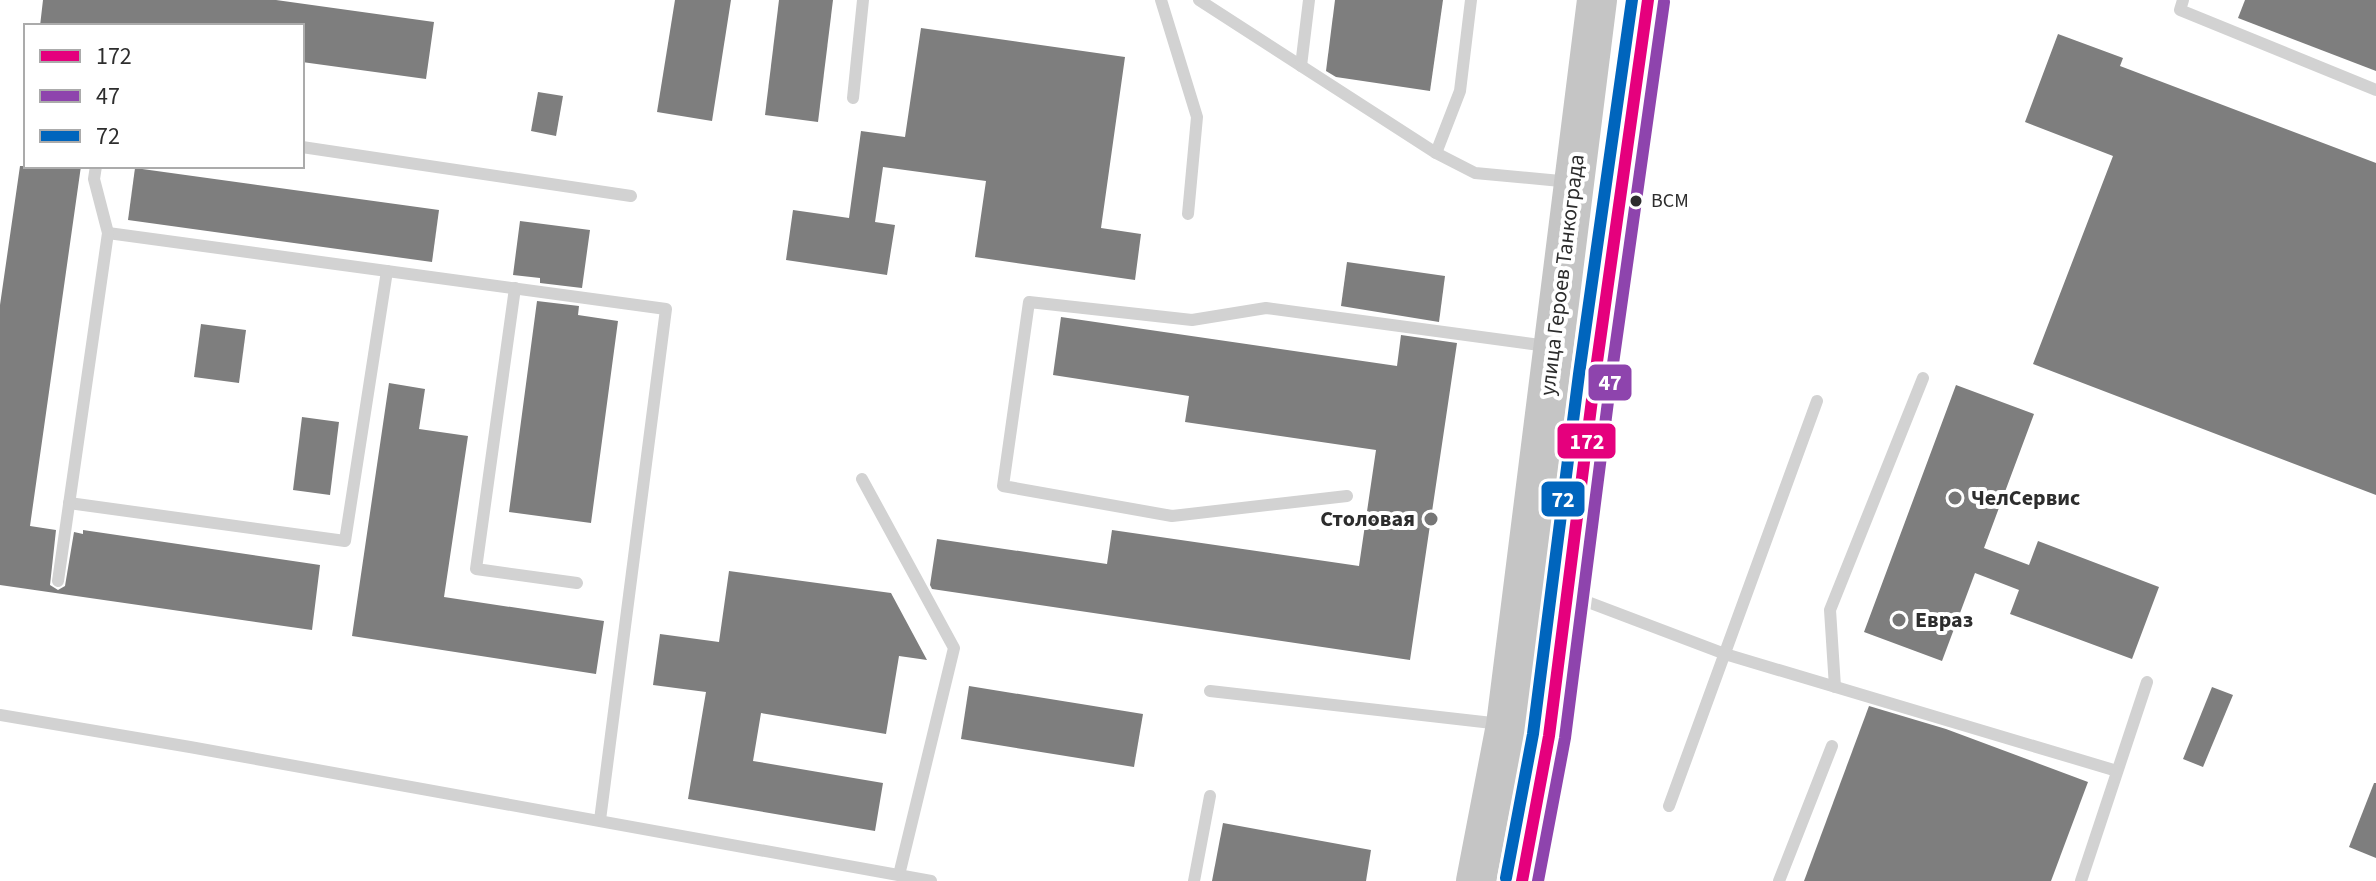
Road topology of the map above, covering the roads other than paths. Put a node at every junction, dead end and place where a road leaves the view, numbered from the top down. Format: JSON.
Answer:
{"nodes":[{"id":1,"x":863,"y":0,"type":"edge"},
{"id":2,"x":1161,"y":0,"type":"edge"},
{"id":3,"x":1199,"y":0,"type":"edge"},
{"id":4,"x":1309,"y":0,"type":"edge"},
{"id":5,"x":1471,"y":0,"type":"edge"},
{"id":6,"x":1597,"y":0,"type":"edge"},
{"id":7,"x":1648,"y":0,"type":"edge"},
{"id":8,"x":2183,"y":0,"type":"edge"},
{"id":9,"x":1301,"y":66,"type":"junction"},
{"id":10,"x":2376,"y":90,"type":"edge"},
{"id":11,"x":853,"y":98,"type":"dead end"},
{"id":12,"x":304,"y":147,"type":"edge"},
{"id":13,"x":1436,"y":153,"type":"junction"},
{"id":14,"x":96,"y":168,"type":"edge"},
{"id":15,"x":1574,"y":182,"type":"junction"},
{"id":16,"x":631,"y":196,"type":"dead end"},
{"id":17,"x":1188,"y":214,"type":"dead end"},
{"id":18,"x":108,"y":233,"type":"junction"},
{"id":19,"x":387,"y":271,"type":"junction"},
{"id":20,"x":515,"y":288,"type":"junction"},
{"id":21,"x":1553,"y":346,"type":"junction"},
{"id":22,"x":1923,"y":378,"type":"dead end"},
{"id":23,"x":1817,"y":401,"type":"dead end"},
{"id":24,"x":862,"y":479,"type":"dead end"},
{"id":25,"x":1347,"y":496,"type":"dead end"},
{"id":26,"x":69,"y":503,"type":"junction"},
{"id":27,"x":58,"y":581,"type":"dead end"},
{"id":28,"x":577,"y":583,"type":"dead end"},
{"id":29,"x":1567,"y":594,"type":"junction"},
{"id":30,"x":1725,"y":654,"type":"junction"},
{"id":31,"x":2147,"y":682,"type":"dead end"},
{"id":32,"x":1835,"y":687,"type":"junction"},
{"id":33,"x":1210,"y":691,"type":"dead end"},
{"id":34,"x":0,"y":715,"type":"edge"},
{"id":35,"x":1506,"y":725,"type":"junction"},
{"id":36,"x":1832,"y":746,"type":"dead end"},
{"id":37,"x":2117,"y":771,"type":"junction"},
{"id":38,"x":1210,"y":796,"type":"dead end"},
{"id":39,"x":1669,"y":806,"type":"dead end"},
{"id":40,"x":600,"y":820,"type":"junction"},
{"id":41,"x":899,"y":875,"type":"junction"},
{"id":42,"x":931,"y":881,"type":"edge"},
{"id":43,"x":1194,"y":881,"type":"edge"},
{"id":44,"x":1476,"y":881,"type":"edge"},
{"id":45,"x":1522,"y":881,"type":"edge"},
{"id":46,"x":1779,"y":881,"type":"edge"},
{"id":47,"x":2081,"y":881,"type":"edge"}],
"edges":[{"from":1,"to":11,"type":"lane"},
{"from":2,"to":17,"type":"lane"},
{"from":3,"to":9,"type":"lane"},
{"from":4,"to":9,"type":"lane"},
{"from":5,"to":13,"type":"lane"},
{"from":6,"to":15,"type":"main road","name":"улица Героев Танкограда"},
{"from":7,"to":29,"type":"main road","name":"улица Героев Танкограда"},
{"from":8,"to":10,"type":"lane"},
{"from":9,"to":13,"type":"lane"},
{"from":12,"to":16,"type":"lane"},
{"from":13,"to":15,"type":"lane"},
{"from":14,"to":18,"type":"lane"},
{"from":15,"to":21,"type":"main road","name":"улица Героев Танкограда"},
{"from":18,"to":19,"type":"lane"},
{"from":18,"to":26,"type":"lane"},
{"from":19,"to":20,"type":"lane"},
{"from":19,"to":26,"type":"lane"},
{"from":20,"to":28,"type":"lane"},
{"from":20,"to":40,"type":"lane"},
{"from":21,"to":25,"type":"lane"},
{"from":21,"to":35,"type":"main road","name":"улица Героев Танкограда"},
{"from":22,"to":32,"type":"lane"},
{"from":23,"to":30,"type":"lane"},
{"from":24,"to":41,"type":"lane"},
{"from":26,"to":27,"type":"lane"},
{"from":29,"to":30,"type":"lane"},
{"from":29,"to":45,"type":"main road","name":"улица Героев Танкограда"},
{"from":30,"to":32,"type":"lane"},
{"from":30,"to":39,"type":"lane"},
{"from":31,"to":37,"type":"lane"},
{"from":32,"to":37,"type":"lane"},
{"from":33,"to":35,"type":"lane"},
{"from":34,"to":40,"type":"lane"},
{"from":35,"to":44,"type":"main road","name":"улица Героев Танкограда"},
{"from":36,"to":46,"type":"lane"},
{"from":37,"to":47,"type":"lane"},
{"from":38,"to":43,"type":"lane"},
{"from":40,"to":41,"type":"lane"},
{"from":41,"to":42,"type":"lane"}]}
